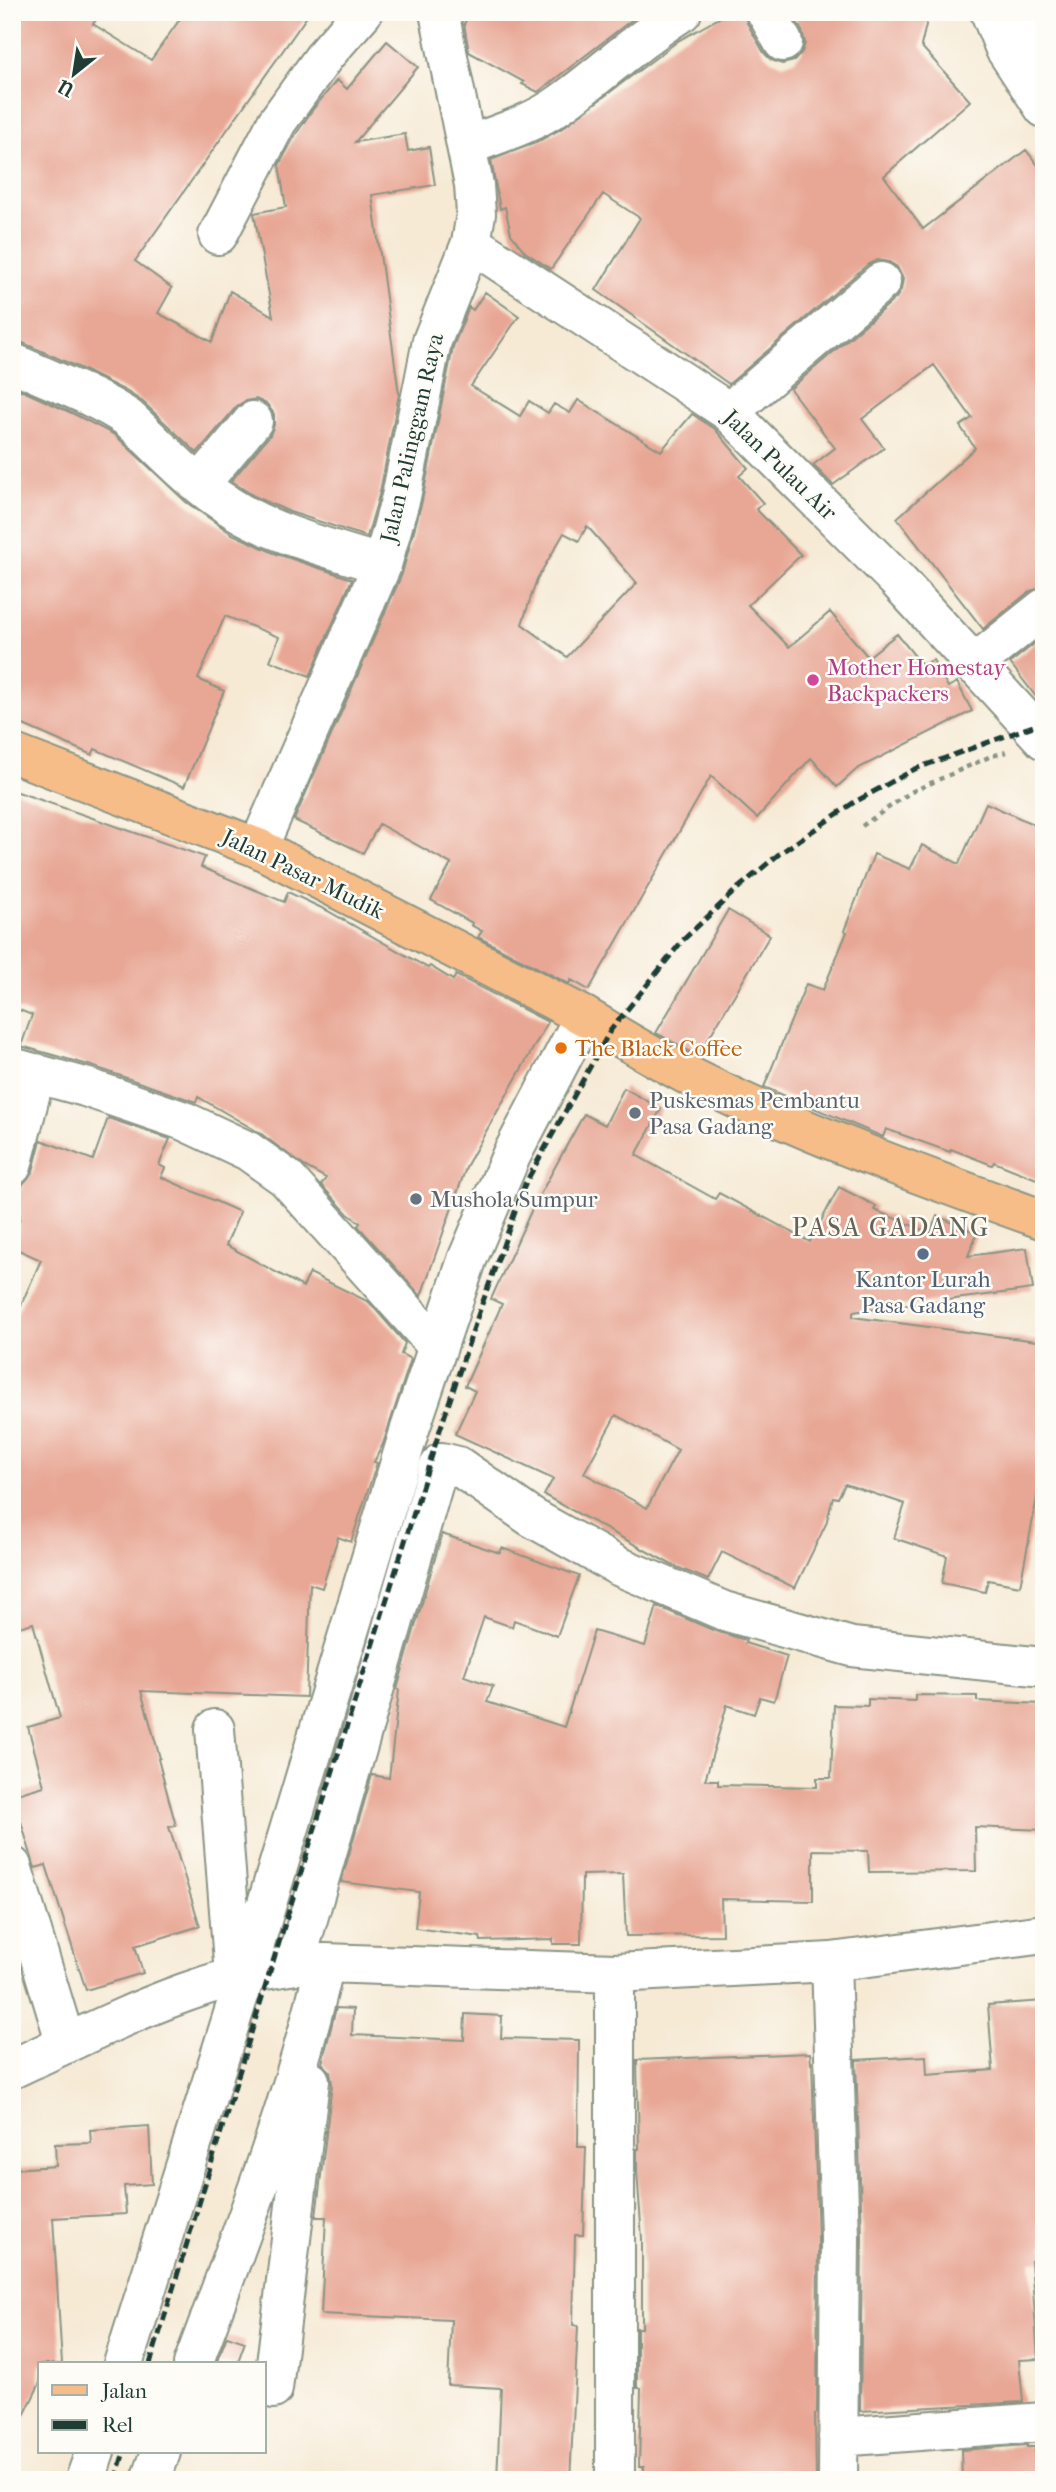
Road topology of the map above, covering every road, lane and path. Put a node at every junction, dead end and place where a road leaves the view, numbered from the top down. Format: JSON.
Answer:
{"nodes":[{"id":1,"x":363,"y":12,"type":"edge"},
{"id":2,"x":439,"y":12,"type":"edge"},
{"id":3,"x":682,"y":12,"type":"edge"},
{"id":4,"x":990,"y":12,"type":"edge"},
{"id":5,"x":1000,"y":12,"type":"edge"},
{"id":6,"x":1044,"y":44,"type":"edge"},
{"id":7,"x":1044,"y":108,"type":"edge"},
{"id":8,"x":466,"y":146,"type":"junction"},
{"id":9,"x":218,"y":234,"type":"dead end"},
{"id":10,"x":471,"y":243,"type":"junction"},
{"id":11,"x":881,"y":282,"type":"dead end"},
{"id":12,"x":12,"y":362,"type":"edge"},
{"id":13,"x":729,"y":412,"type":"junction"},
{"id":14,"x":253,"y":421,"type":"dead end"},
{"id":15,"x":200,"y":484,"type":"junction"},
{"id":16,"x":382,"y":565,"type":"junction"},
{"id":17,"x":1044,"y":608,"type":"edge"},
{"id":18,"x":973,"y":665,"type":"junction"},
{"id":19,"x":1027,"y":746,"type":"edge"},
{"id":20,"x":12,"y":754,"type":"edge"},
{"id":21,"x":862,"y":826,"type":"dead end"},
{"id":22,"x":257,"y":848,"type":"junction"},
{"id":23,"x":584,"y":1016,"type":"junction"},
{"id":24,"x":24,"y":1070,"type":"edge"},
{"id":25,"x":12,"y":1166,"type":"edge"},
{"id":26,"x":1044,"y":1220,"type":"edge"},
{"id":27,"x":438,"y":1348,"type":"junction"},
{"id":28,"x":1044,"y":1667,"type":"edge"},
{"id":29,"x":215,"y":1729,"type":"dead end"},
{"id":30,"x":12,"y":1866,"type":"edge"},
{"id":31,"x":1044,"y":1934,"type":"edge"},
{"id":32,"x":831,"y":1962,"type":"junction"},
{"id":33,"x":310,"y":1963,"type":"junction"},
{"id":34,"x":615,"y":1973,"type":"junction"},
{"id":35,"x":240,"y":1974,"type":"junction"},
{"id":36,"x":313,"y":2018,"type":"junction"},
{"id":37,"x":66,"y":2044,"type":"junction"},
{"id":38,"x":12,"y":2069,"type":"edge"},
{"id":39,"x":124,"y":2362,"type":"edge"},
{"id":40,"x":195,"y":2362,"type":"edge"},
{"id":41,"x":272,"y":2389,"type":"dead end"},
{"id":42,"x":1044,"y":2422,"type":"edge"},
{"id":43,"x":838,"y":2437,"type":"junction"},
{"id":44,"x":95,"y":2454,"type":"edge"},
{"id":45,"x":161,"y":2454,"type":"edge"},
{"id":46,"x":85,"y":2480,"type":"edge"},
{"id":47,"x":151,"y":2480,"type":"edge"},
{"id":48,"x":615,"y":2480,"type":"edge"},
{"id":49,"x":838,"y":2480,"type":"edge"}],
"edges":[{"from":1,"to":9,"type":"street"},
{"from":2,"to":8,"type":"street","name":"Jalan Palinggam Raya"},
{"from":3,"to":8,"type":"street"},
{"from":4,"to":7,"type":"street"},
{"from":5,"to":6,"type":"street"},
{"from":8,"to":10,"type":"street","name":"Jalan Palinggam Raya"},
{"from":10,"to":13,"type":"street","name":"Jalan Pulau Air"},
{"from":10,"to":16,"type":"street","name":"Jalan Palinggam Raya"},
{"from":11,"to":13,"type":"street"},
{"from":12,"to":15,"type":"street"},
{"from":13,"to":18,"type":"street","name":"Jalan Pulau Air"},
{"from":14,"to":15,"type":"street"},
{"from":15,"to":16,"type":"street"},
{"from":16,"to":22,"type":"street","name":"Jalan Palinggam Raya"},
{"from":17,"to":18,"type":"street"},
{"from":18,"to":19,"type":"street","name":"Jalan Pulau Air"},
{"from":19,"to":21,"type":"path"},
{"from":20,"to":22,"type":"main road","name":"Jalan Pasar Mudik"},
{"from":22,"to":23,"type":"main road","name":"Jalan Pasar Mudik"},
{"from":23,"to":26,"type":"main road","name":"Jalan Pasar Mudik"},
{"from":23,"to":27,"type":"street"},
{"from":24,"to":25,"type":"street"},
{"from":24,"to":27,"type":"street"},
{"from":27,"to":35,"type":"street"},
{"from":28,"to":33,"type":"street"},
{"from":29,"to":35,"type":"street"},
{"from":30,"to":37,"type":"street"},
{"from":31,"to":32,"type":"street"},
{"from":32,"to":34,"type":"street"},
{"from":32,"to":43,"type":"street"},
{"from":33,"to":34,"type":"street"},
{"from":33,"to":35,"type":"street"},
{"from":33,"to":36,"type":"street"},
{"from":34,"to":48,"type":"street"},
{"from":35,"to":37,"type":"street"},
{"from":35,"to":39,"type":"street"},
{"from":36,"to":40,"type":"street"},
{"from":36,"to":41,"type":"street"},
{"from":37,"to":38,"type":"street"},
{"from":42,"to":43,"type":"street"},
{"from":43,"to":49,"type":"street"},
{"from":44,"to":46,"type":"street"},
{"from":45,"to":47,"type":"street"}]}
